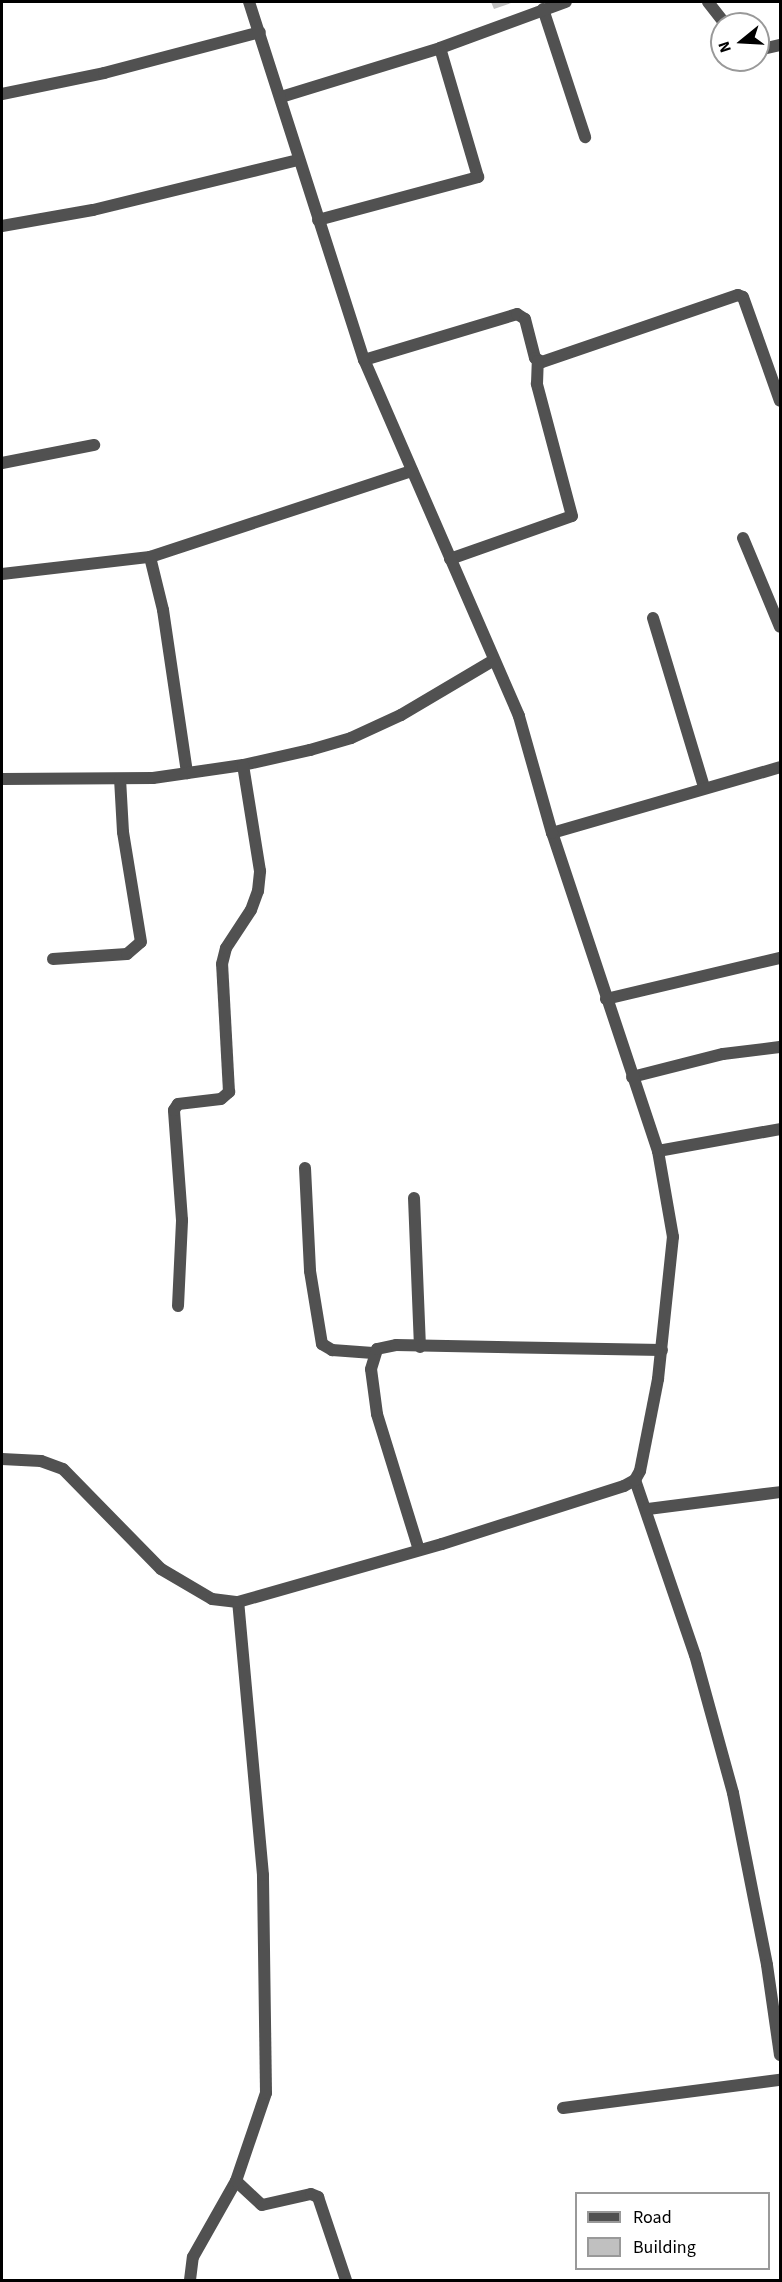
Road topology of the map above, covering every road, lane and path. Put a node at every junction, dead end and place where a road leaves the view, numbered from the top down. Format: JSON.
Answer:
{"nodes":[{"id":1,"x":249,"y":2,"type":"edge"},
{"id":2,"x":566,"y":2,"type":"edge"},
{"id":3,"x":543,"y":9,"type":"junction"},
{"id":4,"x":260,"y":32,"type":"junction"},
{"id":5,"x":440,"y":48,"type":"junction"},
{"id":6,"x":2,"y":94,"type":"edge"},
{"id":7,"x":281,"y":97,"type":"junction"},
{"id":8,"x":585,"y":137,"type":"dead end"},
{"id":9,"x":298,"y":160,"type":"junction"},
{"id":10,"x":318,"y":220,"type":"junction"},
{"id":11,"x":2,"y":226,"type":"edge"},
{"id":12,"x":364,"y":360,"type":"junction"},
{"id":13,"x":538,"y":361,"type":"junction"},
{"id":14,"x":780,"y":401,"type":"edge"},
{"id":15,"x":94,"y":445,"type":"dead end"},
{"id":16,"x":2,"y":463,"type":"edge"},
{"id":17,"x":412,"y":471,"type":"junction"},
{"id":18,"x":743,"y":538,"type":"dead end"},
{"id":19,"x":150,"y":557,"type":"junction"},
{"id":20,"x":450,"y":559,"type":"junction"},
{"id":21,"x":2,"y":574,"type":"edge"},
{"id":22,"x":653,"y":618,"type":"dead end"},
{"id":23,"x":780,"y":627,"type":"edge"},
{"id":24,"x":494,"y":660,"type":"junction"},
{"id":25,"x":243,"y":765,"type":"junction"},
{"id":26,"x":780,"y":767,"type":"edge"},
{"id":27,"x":187,"y":773,"type":"junction"},
{"id":28,"x":120,"y":779,"type":"junction"},
{"id":29,"x":2,"y":780,"type":"edge"},
{"id":30,"x":704,"y":787,"type":"junction"},
{"id":31,"x":552,"y":833,"type":"junction"},
{"id":32,"x":780,"y":958,"type":"edge"},
{"id":33,"x":53,"y":959,"type":"dead end"},
{"id":34,"x":606,"y":999,"type":"junction"},
{"id":35,"x":780,"y":1047,"type":"edge"},
{"id":36,"x":632,"y":1077,"type":"junction"},
{"id":37,"x":780,"y":1129,"type":"edge"},
{"id":38,"x":658,"y":1151,"type":"junction"},
{"id":39,"x":305,"y":1168,"type":"dead end"},
{"id":40,"x":414,"y":1198,"type":"dead end"},
{"id":41,"x":178,"y":1306,"type":"dead end"},
{"id":42,"x":420,"y":1347,"type":"junction"},
{"id":43,"x":663,"y":1350,"type":"junction"},
{"id":44,"x":374,"y":1353,"type":"junction"},
{"id":45,"x":2,"y":1459,"type":"edge"},
{"id":46,"x":635,"y":1480,"type":"junction"},
{"id":47,"x":780,"y":1492,"type":"edge"},
{"id":48,"x":648,"y":1509,"type":"junction"},
{"id":49,"x":419,"y":1550,"type":"junction"},
{"id":50,"x":238,"y":1602,"type":"junction"},
{"id":51,"x":780,"y":1962,"type":"edge"},
{"id":52,"x":767,"y":1965,"type":"junction"},
{"id":53,"x":780,"y":2055,"type":"edge"},
{"id":54,"x":780,"y":2080,"type":"edge"},
{"id":55,"x":563,"y":2108,"type":"dead end"},
{"id":56,"x":236,"y":2181,"type":"junction"},
{"id":57,"x":190,"y":2280,"type":"edge"},
{"id":58,"x":346,"y":2280,"type":"edge"}],
"edges":[{"from":1,"to":4,"type":"street"},
{"from":2,"to":3,"type":"street"},
{"from":3,"to":5,"type":"street"},
{"from":3,"to":8,"type":"street"},
{"from":4,"to":6,"type":"street"},
{"from":4,"to":7,"type":"street"},
{"from":5,"to":7,"type":"street"},
{"from":5,"to":10,"type":"street"},
{"from":7,"to":9,"type":"street"},
{"from":9,"to":10,"type":"street"},
{"from":9,"to":11,"type":"street"},
{"from":10,"to":12,"type":"street"},
{"from":12,"to":13,"type":"street"},
{"from":12,"to":17,"type":"street"},
{"from":13,"to":14,"type":"street"},
{"from":13,"to":20,"type":"street"},
{"from":15,"to":16,"type":"street"},
{"from":17,"to":19,"type":"street"},
{"from":17,"to":20,"type":"street"},
{"from":18,"to":23,"type":"street"},
{"from":19,"to":21,"type":"street"},
{"from":19,"to":27,"type":"street"},
{"from":20,"to":24,"type":"street"},
{"from":22,"to":30,"type":"street"},
{"from":24,"to":25,"type":"street"},
{"from":24,"to":31,"type":"street"},
{"from":25,"to":27,"type":"street"},
{"from":25,"to":41,"type":"street"},
{"from":26,"to":30,"type":"street"},
{"from":27,"to":28,"type":"street"},
{"from":28,"to":29,"type":"street"},
{"from":28,"to":33,"type":"street"},
{"from":30,"to":31,"type":"street"},
{"from":31,"to":34,"type":"street"},
{"from":32,"to":34,"type":"street"},
{"from":34,"to":36,"type":"street"},
{"from":35,"to":36,"type":"street"},
{"from":36,"to":38,"type":"street"},
{"from":37,"to":38,"type":"street"},
{"from":38,"to":43,"type":"street"},
{"from":39,"to":44,"type":"street"},
{"from":40,"to":42,"type":"street"},
{"from":42,"to":43,"type":"street"},
{"from":42,"to":44,"type":"street"},
{"from":43,"to":46,"type":"street"},
{"from":44,"to":49,"type":"street"},
{"from":45,"to":50,"type":"street"},
{"from":46,"to":48,"type":"street"},
{"from":46,"to":49,"type":"street"},
{"from":47,"to":48,"type":"street"},
{"from":48,"to":52,"type":"street"},
{"from":49,"to":50,"type":"street"},
{"from":50,"to":56,"type":"street"},
{"from":51,"to":52,"type":"street"},
{"from":52,"to":53,"type":"street"},
{"from":54,"to":55,"type":"street"},
{"from":56,"to":57,"type":"street"},
{"from":56,"to":58,"type":"street"}]}
